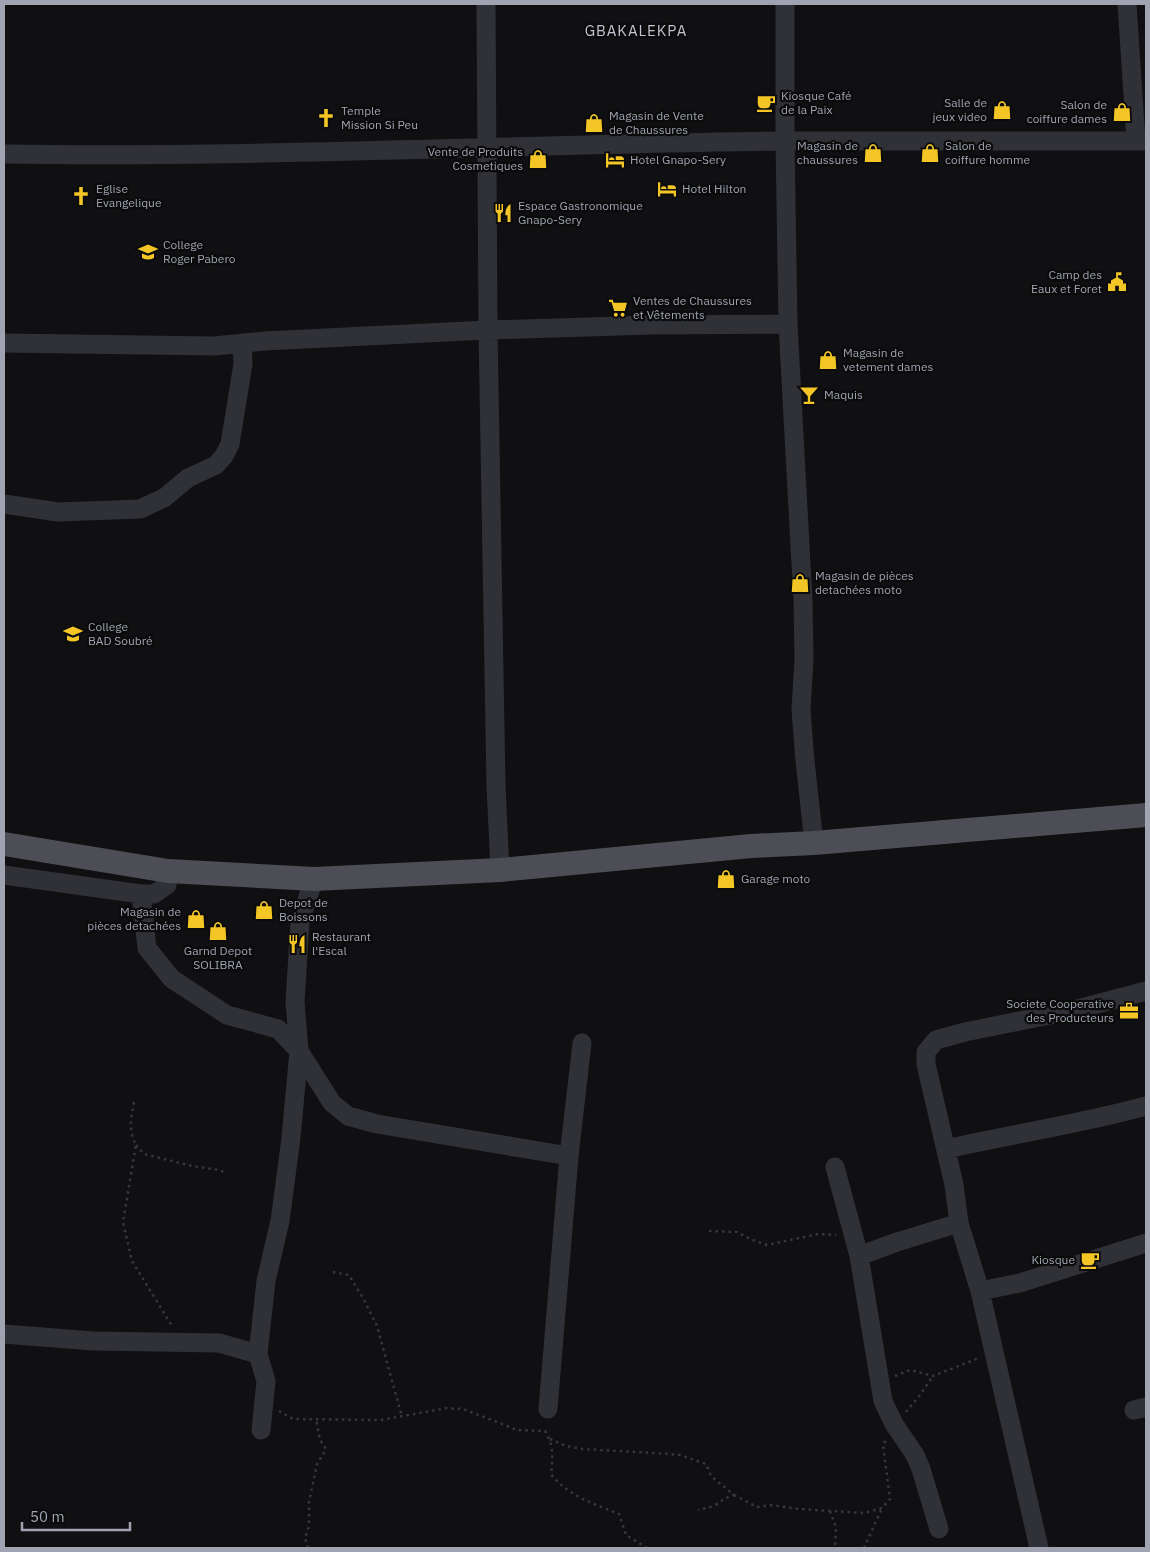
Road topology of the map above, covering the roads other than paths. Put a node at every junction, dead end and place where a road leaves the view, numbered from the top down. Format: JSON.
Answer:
{"nodes":[{"id":1,"x":486,"y":4,"type":"edge"},
{"id":2,"x":785,"y":4,"type":"edge"},
{"id":3,"x":1127,"y":4,"type":"edge"},
{"id":4,"x":785,"y":141,"type":"junction"},
{"id":5,"x":1141,"y":141,"type":"edge"},
{"id":6,"x":486,"y":148,"type":"junction"},
{"id":7,"x":4,"y":154,"type":"edge"},
{"id":8,"x":788,"y":324,"type":"junction"},
{"id":9,"x":488,"y":330,"type":"junction"},
{"id":10,"x":4,"y":343,"type":"edge"},
{"id":11,"x":242,"y":343,"type":"junction"},
{"id":12,"x":4,"y":504,"type":"edge"},
{"id":13,"x":1146,"y":815,"type":"edge"},
{"id":14,"x":814,"y":843,"type":"junction"},
{"id":15,"x":4,"y":844,"type":"edge"},
{"id":16,"x":500,"y":870,"type":"junction"},
{"id":17,"x":168,"y":871,"type":"junction"},
{"id":18,"x":4,"y":875,"type":"edge"},
{"id":19,"x":314,"y":879,"type":"junction"},
{"id":20,"x":141,"y":894,"type":"junction"},
{"id":21,"x":1146,"y":991,"type":"edge"},
{"id":22,"x":582,"y":1043,"type":"dead end"},
{"id":23,"x":299,"y":1051,"type":"junction"},
{"id":24,"x":1146,"y":1106,"type":"edge"},
{"id":25,"x":946,"y":1149,"type":"junction"},
{"id":26,"x":568,"y":1156,"type":"junction"},
{"id":27,"x":835,"y":1167,"type":"dead end"},
{"id":28,"x":958,"y":1223,"type":"junction"},
{"id":29,"x":1146,"y":1243,"type":"edge"},
{"id":30,"x":859,"y":1256,"type":"junction"},
{"id":31,"x":980,"y":1291,"type":"junction"},
{"id":32,"x":4,"y":1334,"type":"edge"},
{"id":33,"x":258,"y":1354,"type":"junction"},
{"id":34,"x":548,"y":1409,"type":"dead end"},
{"id":35,"x":261,"y":1430,"type":"dead end"},
{"id":36,"x":938,"y":1528,"type":"dead end"},
{"id":37,"x":1039,"y":1548,"type":"edge"}],
"edges":[{"from":1,"to":6,"type":"street"},
{"from":2,"to":4,"type":"street"},
{"from":3,"to":5,"type":"street"},
{"from":4,"to":5,"type":"street"},
{"from":4,"to":6,"type":"street"},
{"from":4,"to":8,"type":"street"},
{"from":6,"to":7,"type":"street"},
{"from":6,"to":9,"type":"street"},
{"from":8,"to":9,"type":"street"},
{"from":8,"to":14,"type":"street"},
{"from":9,"to":11,"type":"street"},
{"from":9,"to":16,"type":"street"},
{"from":10,"to":11,"type":"street"},
{"from":11,"to":12,"type":"street"},
{"from":13,"to":14,"type":"main road"},
{"from":14,"to":16,"type":"main road"},
{"from":15,"to":17,"type":"main road"},
{"from":16,"to":19,"type":"main road"},
{"from":17,"to":19,"type":"main road"},
{"from":17,"to":20,"type":"street"},
{"from":18,"to":20,"type":"street"},
{"from":19,"to":23,"type":"street"},
{"from":20,"to":23,"type":"street"},
{"from":21,"to":25,"type":"street"},
{"from":22,"to":26,"type":"street"},
{"from":23,"to":26,"type":"street"},
{"from":23,"to":33,"type":"street"},
{"from":24,"to":25,"type":"street"},
{"from":25,"to":28,"type":"street"},
{"from":26,"to":34,"type":"street"},
{"from":27,"to":30,"type":"street"},
{"from":28,"to":30,"type":"street"},
{"from":28,"to":31,"type":"street"},
{"from":29,"to":31,"type":"street"},
{"from":30,"to":36,"type":"street"},
{"from":31,"to":37,"type":"street"},
{"from":32,"to":33,"type":"street"},
{"from":33,"to":35,"type":"street"}]}
